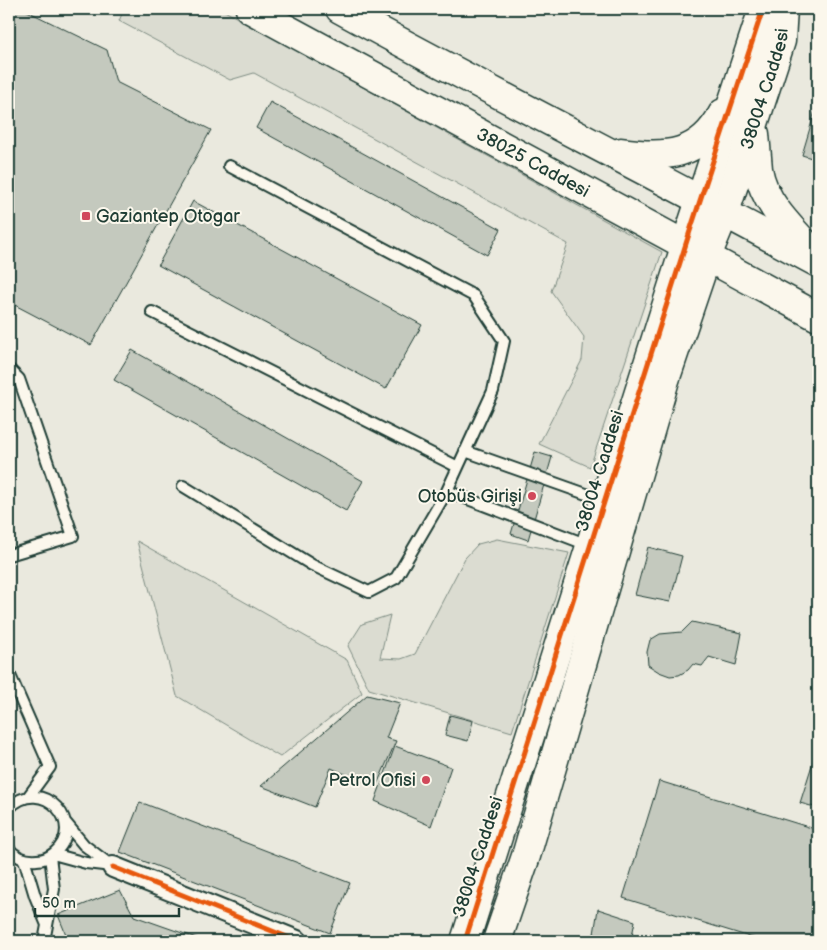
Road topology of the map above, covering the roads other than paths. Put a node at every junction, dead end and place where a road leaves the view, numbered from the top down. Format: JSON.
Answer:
{"nodes":[{"id":1,"x":250,"y":9,"type":"edge"},
{"id":2,"x":340,"y":9,"type":"edge"},
{"id":3,"x":763,"y":9,"type":"edge"},
{"id":4,"x":783,"y":9,"type":"edge"},
{"id":5,"x":737,"y":85,"type":"junction"},
{"id":6,"x":754,"y":124,"type":"junction"},
{"id":7,"x":604,"y":149,"type":"junction"},
{"id":8,"x":230,"y":166,"type":"dead end"},
{"id":9,"x":701,"y":199,"type":"junction"},
{"id":10,"x":725,"y":212,"type":"junction"},
{"id":11,"x":697,"y":251,"type":"junction"},
{"id":12,"x":818,"y":257,"type":"edge"},
{"id":13,"x":818,"y":263,"type":"edge"},
{"id":14,"x":152,"y":312,"type":"dead end"},
{"id":15,"x":818,"y":316,"type":"edge"},
{"id":16,"x":9,"y":369,"type":"edge"},
{"id":17,"x":465,"y":451,"type":"junction"},
{"id":18,"x":458,"y":467,"type":"junction"},
{"id":19,"x":183,"y":486,"type":"dead end"},
{"id":20,"x":447,"y":491,"type":"junction"},
{"id":21,"x":616,"y":503,"type":"junction"},
{"id":22,"x":602,"y":551,"type":"junction"},
{"id":23,"x":9,"y":555,"type":"edge"},
{"id":24,"x":9,"y":673,"type":"edge"},
{"id":25,"x":28,"y":797,"type":"junction"},
{"id":26,"x":9,"y":808,"type":"edge"},
{"id":27,"x":65,"y":822,"type":"junction"},
{"id":28,"x":9,"y":849,"type":"edge"},
{"id":29,"x":9,"y":853,"type":"edge"},
{"id":30,"x":51,"y":855,"type":"junction"},
{"id":31,"x":22,"y":858,"type":"junction"},
{"id":32,"x":113,"y":866,"type":"junction"},
{"id":33,"x":47,"y":926,"type":"junction"},
{"id":34,"x":44,"y":941,"type":"edge"},
{"id":35,"x":297,"y":941,"type":"edge"},
{"id":36,"x":465,"y":941,"type":"edge"},
{"id":37,"x":497,"y":941,"type":"edge"}],
"edges":[{"from":1,"to":11,"type":"street","name":"38025 Caddesi"},
{"from":2,"to":7,"type":"street"},
{"from":3,"to":5,"type":"street","name":"38004 Caddesi"},
{"from":4,"to":6,"type":"street","name":"38004 Caddesi"},
{"from":5,"to":7,"type":"street"},
{"from":5,"to":9,"type":"street","name":"38004 Caddesi"},
{"from":6,"to":10,"type":"street","name":"38004 Caddesi"},
{"from":6,"to":12,"type":"street"},
{"from":7,"to":9,"type":"street"},
{"from":8,"to":17,"type":"lane"},
{"from":9,"to":10,"type":"street"},
{"from":9,"to":11,"type":"street","name":"38004 Caddesi"},
{"from":10,"to":11,"type":"street","name":"38004 Caddesi"},
{"from":10,"to":13,"type":"street"},
{"from":11,"to":15,"type":"street","name":"38025 Caddesi"},
{"from":11,"to":21,"type":"street","name":"38004 Caddesi"},
{"from":14,"to":18,"type":"lane"},
{"from":16,"to":23,"type":"lane"},
{"from":17,"to":18,"type":"lane"},
{"from":17,"to":21,"type":"lane"},
{"from":18,"to":20,"type":"lane"},
{"from":19,"to":20,"type":"lane"},
{"from":20,"to":22,"type":"lane"},
{"from":21,"to":22,"type":"street","name":"38004 Caddesi"},
{"from":22,"to":36,"type":"street","name":"38004 Caddesi"},
{"from":22,"to":37,"type":"street","name":"38004 Caddesi"},
{"from":24,"to":25,"type":"lane"},
{"from":25,"to":26,"type":"lane"},
{"from":25,"to":27,"type":"lane"},
{"from":27,"to":30,"type":"lane"},
{"from":27,"to":32,"type":"lane"},
{"from":28,"to":31,"type":"lane"},
{"from":29,"to":31,"type":"lane"},
{"from":30,"to":31,"type":"lane"},
{"from":30,"to":32,"type":"lane"},
{"from":30,"to":33,"type":"lane"},
{"from":31,"to":33,"type":"lane"},
{"from":32,"to":35,"type":"street"},
{"from":33,"to":34,"type":"lane"}]}
